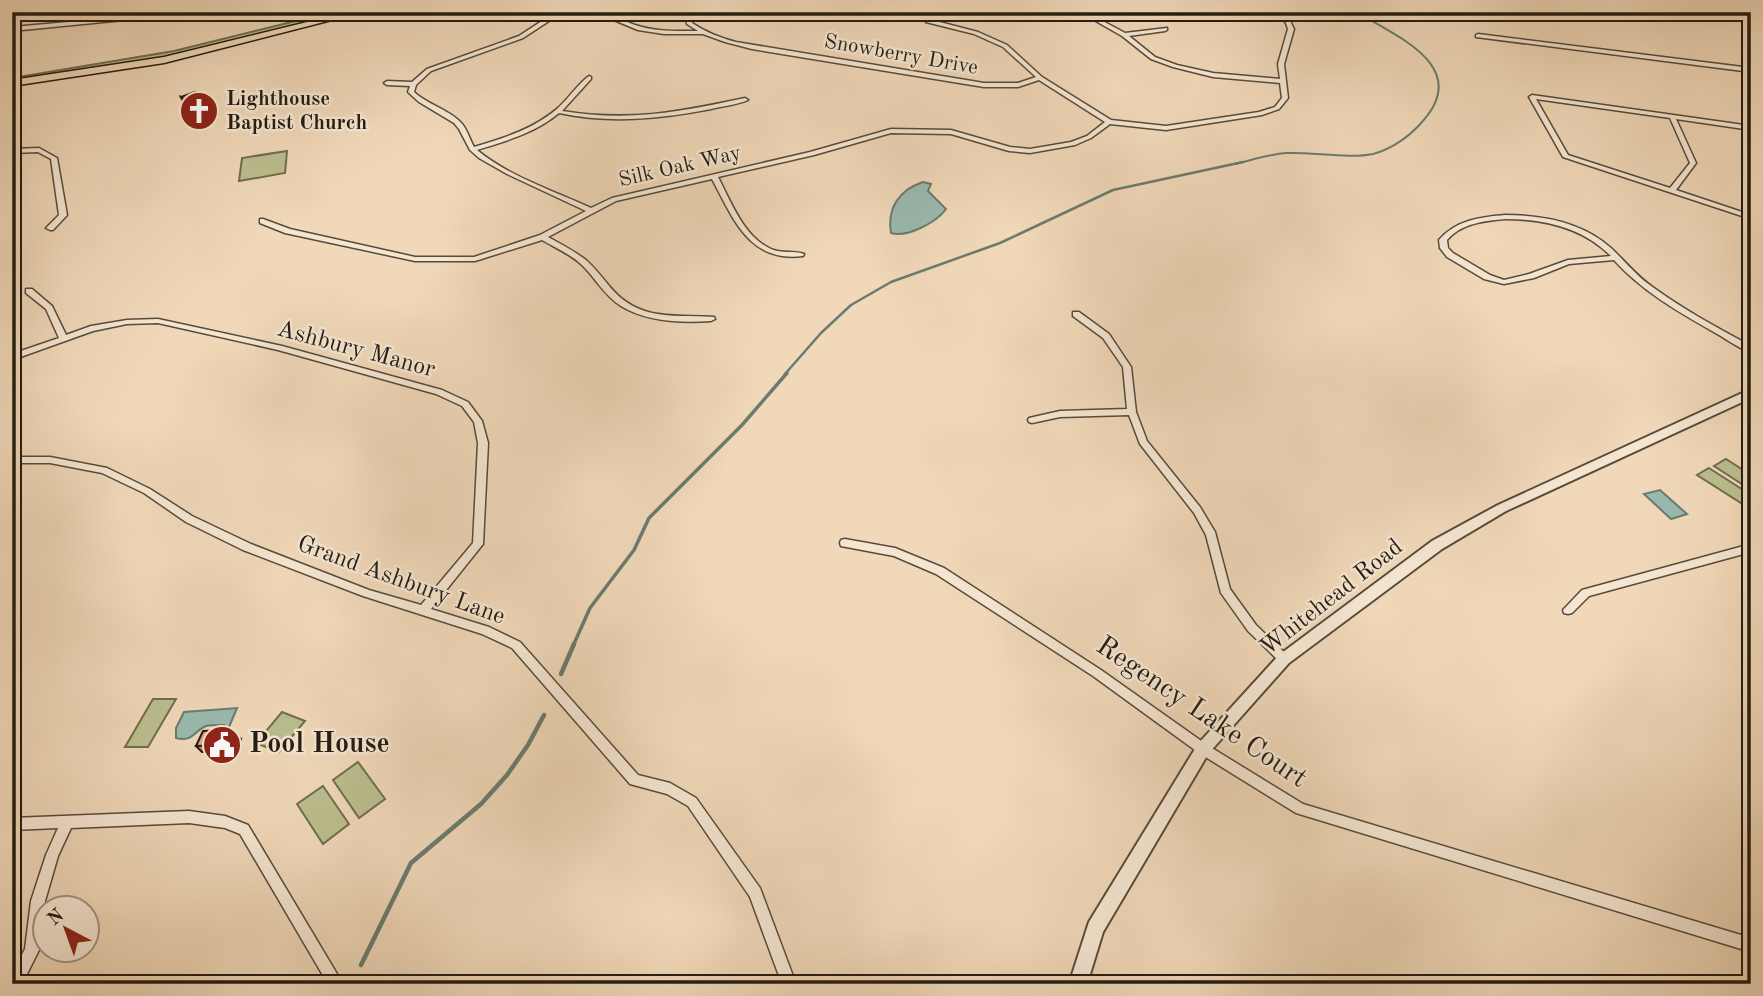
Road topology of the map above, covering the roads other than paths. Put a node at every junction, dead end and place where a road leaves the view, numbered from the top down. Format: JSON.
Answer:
{"nodes":[{"id":1,"x":203,"y":12,"type":"edge"},
{"id":2,"x":328,"y":12,"type":"edge"},
{"id":3,"x":359,"y":12,"type":"edge"},
{"id":4,"x":567,"y":12,"type":"edge"},
{"id":5,"x":606,"y":12,"type":"edge"},
{"id":6,"x":687,"y":12,"type":"edge"},
{"id":7,"x":1082,"y":12,"type":"edge"},
{"id":8,"x":1278,"y":12,"type":"edge"},
{"id":9,"x":928,"y":21,"type":"dead end"},
{"id":10,"x":12,"y":29,"type":"edge"},
{"id":11,"x":1165,"y":29,"type":"dead end"},
{"id":12,"x":701,"y":33,"type":"junction"},
{"id":13,"x":1124,"y":34,"type":"junction"},
{"id":14,"x":1478,"y":36,"type":"dead end"},
{"id":15,"x":1751,"y":70,"type":"edge"},
{"id":16,"x":12,"y":74,"type":"edge"},
{"id":17,"x":589,"y":78,"type":"dead end"},
{"id":18,"x":1040,"y":78,"type":"junction"},
{"id":19,"x":1283,"y":81,"type":"junction"},
{"id":20,"x":12,"y":83,"type":"edge"},
{"id":21,"x":387,"y":83,"type":"dead end"},
{"id":22,"x":413,"y":84,"type":"junction"},
{"id":23,"x":745,"y":100,"type":"dead end"},
{"id":24,"x":560,"y":112,"type":"junction"},
{"id":25,"x":1672,"y":117,"type":"junction"},
{"id":26,"x":1109,"y":121,"type":"junction"},
{"id":27,"x":1751,"y":128,"type":"edge"},
{"id":28,"x":472,"y":149,"type":"junction"},
{"id":29,"x":12,"y":151,"type":"edge"},
{"id":30,"x":714,"y":177,"type":"junction"},
{"id":31,"x":1672,"y":190,"type":"junction"},
{"id":32,"x":589,"y":210,"type":"junction"},
{"id":33,"x":1751,"y":217,"type":"edge"},
{"id":34,"x":262,"y":221,"type":"dead end"},
{"id":35,"x":50,"y":228,"type":"dead end"},
{"id":36,"x":543,"y":237,"type":"junction"},
{"id":37,"x":800,"y":254,"type":"dead end"},
{"id":38,"x":1615,"y":258,"type":"junction"},
{"id":39,"x":29,"y":291,"type":"dead end"},
{"id":40,"x":1076,"y":314,"type":"dead end"},
{"id":41,"x":711,"y":319,"type":"dead end"},
{"id":42,"x":63,"y":338,"type":"junction"},
{"id":43,"x":1751,"y":350,"type":"edge"},
{"id":44,"x":12,"y":357,"type":"edge"},
{"id":45,"x":1751,"y":393,"type":"edge"},
{"id":46,"x":1132,"y":412,"type":"junction"},
{"id":47,"x":1032,"y":420,"type":"dead end"},
{"id":48,"x":12,"y":460,"type":"edge"},
{"id":49,"x":845,"y":543,"type":"dead end"},
{"id":50,"x":1751,"y":548,"type":"edge"},
{"id":51,"x":423,"y":610,"type":"junction"},
{"id":52,"x":1568,"y":610,"type":"dead end"},
{"id":53,"x":1284,"y":659,"type":"junction"},
{"id":54,"x":1203,"y":749,"type":"junction"},
{"id":55,"x":67,"y":822,"type":"junction"},
{"id":56,"x":12,"y":824,"type":"edge"},
{"id":57,"x":1751,"y":945,"type":"edge"},
{"id":58,"x":14,"y":984,"type":"edge"},
{"id":59,"x":336,"y":984,"type":"edge"},
{"id":60,"x":789,"y":984,"type":"edge"},
{"id":61,"x":1077,"y":984,"type":"edge"}],
"edges":[{"from":1,"to":10,"type":"street"},
{"from":2,"to":16,"type":"highway"},
{"from":3,"to":20,"type":"highway"},
{"from":4,"to":22,"type":"street"},
{"from":5,"to":12,"type":"street","name":"Snowberry Drive"},
{"from":6,"to":12,"type":"street"},
{"from":7,"to":13,"type":"street"},
{"from":8,"to":19,"type":"street"},
{"from":9,"to":18,"type":"street"},
{"from":11,"to":13,"type":"street"},
{"from":12,"to":18,"type":"street","name":"Snowberry Drive"},
{"from":13,"to":19,"type":"street"},
{"from":14,"to":15,"type":"street"},
{"from":17,"to":24,"type":"street"},
{"from":18,"to":26,"type":"street"},
{"from":19,"to":26,"type":"street"},
{"from":21,"to":22,"type":"street"},
{"from":22,"to":28,"type":"street"},
{"from":23,"to":24,"type":"street"},
{"from":24,"to":28,"type":"street"},
{"from":25,"to":27,"type":"street"},
{"from":25,"to":31,"type":"street"},
{"from":25,"to":31,"type":"street"},
{"from":26,"to":30,"type":"street","name":"Silk Oak Way"},
{"from":28,"to":32,"type":"street"},
{"from":29,"to":35,"type":"street"},
{"from":30,"to":32,"type":"street","name":"Silk Oak Way"},
{"from":30,"to":37,"type":"street"},
{"from":31,"to":33,"type":"street"},
{"from":32,"to":36,"type":"street","name":"Silk Oak Way"},
{"from":34,"to":36,"type":"street","name":"Silk Oak Way"},
{"from":36,"to":41,"type":"street"},
{"from":38,"to":38,"type":"street"},
{"from":38,"to":43,"type":"street"},
{"from":39,"to":42,"type":"street"},
{"from":40,"to":46,"type":"street"},
{"from":42,"to":44,"type":"street","name":"Ashbury Manor"},
{"from":42,"to":51,"type":"street","name":"Ashbury Manor"},
{"from":45,"to":53,"type":"street","name":"Whitehead Road"},
{"from":46,"to":47,"type":"street"},
{"from":46,"to":53,"type":"street"},
{"from":48,"to":51,"type":"street","name":"Grand Ashbury Lane"},
{"from":49,"to":54,"type":"street","name":"Regency Lake Court"},
{"from":50,"to":52,"type":"street"},
{"from":51,"to":60,"type":"street","name":"Grand Ashbury Lane"},
{"from":53,"to":54,"type":"street","name":"Whitehead Road"},
{"from":54,"to":57,"type":"street","name":"Regency Lake Court"},
{"from":54,"to":61,"type":"street","name":"Whitehead Road"},
{"from":55,"to":56,"type":"street"},
{"from":55,"to":58,"type":"street"},
{"from":55,"to":59,"type":"street"}]}
